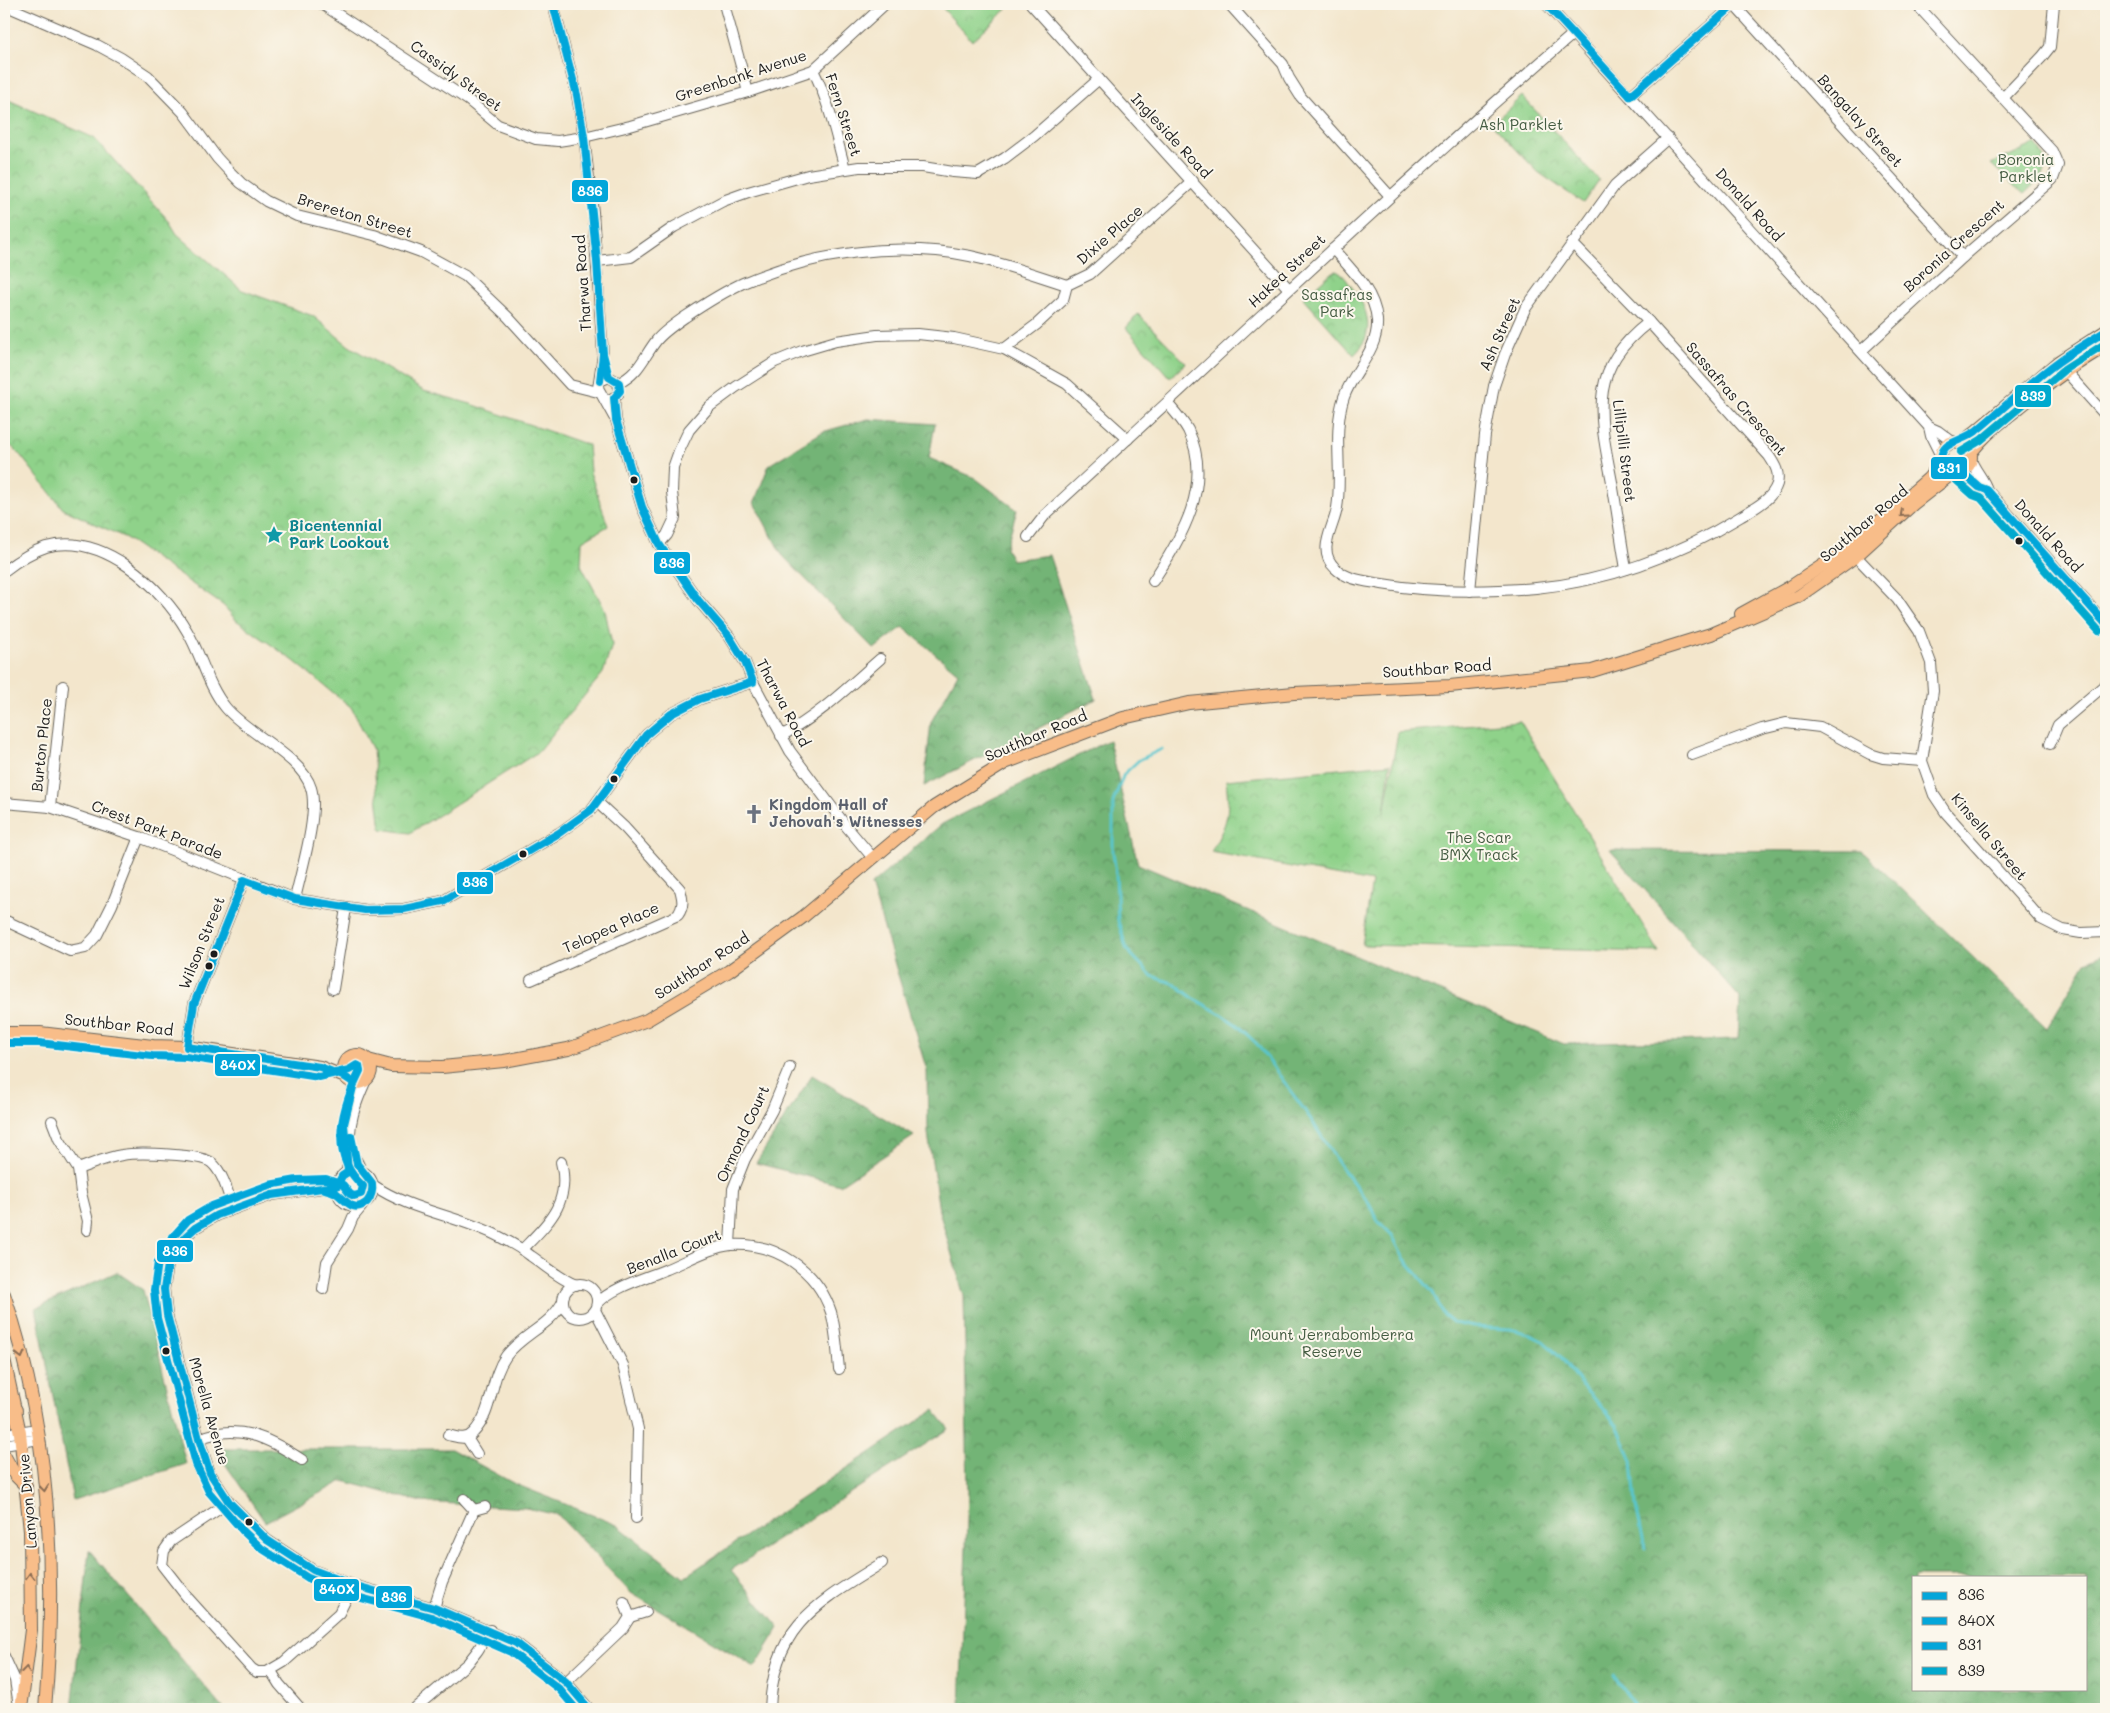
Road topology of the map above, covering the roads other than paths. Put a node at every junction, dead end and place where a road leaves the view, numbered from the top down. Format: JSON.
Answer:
{"nodes":[{"id":1,"x":322,"y":4,"type":"edge"},
{"id":2,"x":553,"y":4,"type":"edge"},
{"id":3,"x":724,"y":4,"type":"edge"},
{"id":4,"x":885,"y":4,"type":"edge"},
{"id":5,"x":1031,"y":4,"type":"edge"},
{"id":6,"x":1229,"y":4,"type":"edge"},
{"id":7,"x":1546,"y":4,"type":"edge"},
{"id":8,"x":1734,"y":4,"type":"edge"},
{"id":9,"x":1916,"y":4,"type":"edge"},
{"id":10,"x":2054,"y":4,"type":"edge"},
{"id":11,"x":4,"y":5,"type":"edge"},
{"id":12,"x":1573,"y":34,"type":"junction"},
{"id":13,"x":813,"y":70,"type":"junction"},
{"id":14,"x":1098,"y":79,"type":"junction"},
{"id":15,"x":748,"y":92,"type":"junction"},
{"id":16,"x":1630,"y":96,"type":"junction"},
{"id":17,"x":2003,"y":98,"type":"junction"},
{"id":18,"x":584,"y":137,"type":"junction"},
{"id":19,"x":1668,"y":138,"type":"junction"},
{"id":20,"x":845,"y":169,"type":"junction"},
{"id":21,"x":1193,"y":181,"type":"junction"},
{"id":22,"x":1390,"y":196,"type":"junction"},
{"id":23,"x":1572,"y":242,"type":"junction"},
{"id":24,"x":1333,"y":249,"type":"junction"},
{"id":25,"x":1963,"y":257,"type":"junction"},
{"id":26,"x":597,"y":261,"type":"junction"},
{"id":27,"x":1067,"y":285,"type":"junction"},
{"id":28,"x":1288,"y":288,"type":"junction"},
{"id":29,"x":1649,"y":322,"type":"junction"},
{"id":30,"x":2106,"y":331,"type":"edge"},
{"id":31,"x":2106,"y":346,"type":"edge"},
{"id":32,"x":1004,"y":349,"type":"junction"},
{"id":33,"x":1861,"y":351,"type":"junction"},
{"id":34,"x":2061,"y":366,"type":"junction"},
{"id":35,"x":605,"y":378,"type":"junction"},
{"id":36,"x":619,"y":383,"type":"junction"},
{"id":37,"x":601,"y":395,"type":"junction"},
{"id":38,"x":614,"y":398,"type":"junction"},
{"id":39,"x":1167,"y":403,"type":"junction"},
{"id":40,"x":2106,"y":416,"type":"edge"},
{"id":41,"x":616,"y":420,"type":"junction"},
{"id":42,"x":1929,"y":427,"type":"junction"},
{"id":43,"x":1128,"y":439,"type":"junction"},
{"id":44,"x":1955,"y":443,"type":"junction"},
{"id":45,"x":1970,"y":457,"type":"junction"},
{"id":46,"x":1942,"y":458,"type":"junction"},
{"id":47,"x":1957,"y":472,"type":"junction"},
{"id":48,"x":1987,"y":490,"type":"junction"},
{"id":49,"x":1028,"y":537,"type":"dead end"},
{"id":50,"x":659,"y":544,"type":"junction"},
{"id":51,"x":1853,"y":552,"type":"junction"},
{"id":52,"x":1626,"y":569,"type":"junction"},
{"id":53,"x":4,"y":571,"type":"edge"},
{"id":54,"x":1154,"y":581,"type":"dead end"},
{"id":55,"x":1470,"y":591,"type":"junction"},
{"id":56,"x":2106,"y":624,"type":"edge"},
{"id":57,"x":880,"y":658,"type":"dead end"},
{"id":58,"x":753,"y":682,"type":"junction"},
{"id":59,"x":2106,"y":684,"type":"edge"},
{"id":60,"x":63,"y":686,"type":"dead end"},
{"id":61,"x":781,"y":736,"type":"junction"},
{"id":62,"x":2050,"y":744,"type":"dead end"},
{"id":63,"x":1692,"y":755,"type":"dead end"},
{"id":64,"x":1922,"y":761,"type":"junction"},
{"id":65,"x":598,"y":802,"type":"junction"},
{"id":66,"x":4,"y":803,"type":"edge"},
{"id":67,"x":50,"y":807,"type":"junction"},
{"id":68,"x":140,"y":837,"type":"junction"},
{"id":69,"x":873,"y":858,"type":"junction"},
{"id":70,"x":244,"y":880,"type":"junction"},
{"id":71,"x":295,"y":899,"type":"junction"},
{"id":72,"x":346,"y":908,"type":"junction"},
{"id":73,"x":4,"y":920,"type":"edge"},
{"id":74,"x":2106,"y":932,"type":"edge"},
{"id":75,"x":531,"y":980,"type":"dead end"},
{"id":76,"x":332,"y":989,"type":"dead end"},
{"id":77,"x":4,"y":1033,"type":"edge"},
{"id":78,"x":187,"y":1047,"type":"junction"},
{"id":79,"x":346,"y":1061,"type":"junction"},
{"id":80,"x":320,"y":1067,"type":"junction"},
{"id":81,"x":790,"y":1068,"type":"dead end"},
{"id":82,"x":369,"y":1071,"type":"junction"},
{"id":83,"x":350,"y":1080,"type":"junction"},
{"id":84,"x":52,"y":1121,"type":"dead end"},
{"id":85,"x":561,"y":1162,"type":"dead end"},
{"id":86,"x":78,"y":1169,"type":"junction"},
{"id":87,"x":348,"y":1172,"type":"junction"},
{"id":88,"x":362,"y":1172,"type":"junction"},
{"id":89,"x":373,"y":1185,"type":"junction"},
{"id":90,"x":337,"y":1190,"type":"junction"},
{"id":91,"x":371,"y":1197,"type":"junction"},
{"id":92,"x":389,"y":1197,"type":"junction"},
{"id":93,"x":232,"y":1209,"type":"junction"},
{"id":94,"x":356,"y":1209,"type":"junction"},
{"id":95,"x":87,"y":1230,"type":"dead end"},
{"id":96,"x":730,"y":1246,"type":"junction"},
{"id":97,"x":522,"y":1250,"type":"junction"},
{"id":98,"x":547,"y":1269,"type":"junction"},
{"id":99,"x":576,"y":1285,"type":"junction"},
{"id":100,"x":587,"y":1285,"type":"junction"},
{"id":101,"x":621,"y":1288,"type":"junction"},
{"id":102,"x":323,"y":1289,"type":"dead end"},
{"id":103,"x":4,"y":1294,"type":"edge"},
{"id":104,"x":564,"y":1298,"type":"junction"},
{"id":105,"x":596,"y":1307,"type":"junction"},
{"id":106,"x":570,"y":1315,"type":"junction"},
{"id":107,"x":581,"y":1318,"type":"junction"},
{"id":108,"x":546,"y":1323,"type":"junction"},
{"id":109,"x":606,"y":1334,"type":"junction"},
{"id":110,"x":4,"y":1359,"type":"edge"},
{"id":111,"x":839,"y":1369,"type":"dead end"},
{"id":112,"x":16,"y":1410,"type":"junction"},
{"id":113,"x":4,"y":1420,"type":"edge"},
{"id":114,"x":4,"y":1434,"type":"edge"},
{"id":115,"x":39,"y":1434,"type":"junction"},
{"id":116,"x":448,"y":1435,"type":"dead end"},
{"id":117,"x":20,"y":1438,"type":"junction"},
{"id":118,"x":467,"y":1438,"type":"junction"},
{"id":119,"x":199,"y":1439,"type":"junction"},
{"id":120,"x":4,"y":1445,"type":"edge"},
{"id":121,"x":478,"y":1454,"type":"dead end"},
{"id":122,"x":4,"y":1455,"type":"edge"},
{"id":123,"x":302,"y":1460,"type":"dead end"},
{"id":124,"x":26,"y":1486,"type":"junction"},
{"id":125,"x":464,"y":1499,"type":"dead end"},
{"id":126,"x":229,"y":1502,"type":"junction"},
{"id":127,"x":485,"y":1507,"type":"dead end"},
{"id":128,"x":474,"y":1510,"type":"junction"},
{"id":129,"x":636,"y":1518,"type":"dead end"},
{"id":130,"x":882,"y":1563,"type":"dead end"},
{"id":131,"x":353,"y":1585,"type":"junction"},
{"id":132,"x":624,"y":1602,"type":"dead end"},
{"id":133,"x":434,"y":1608,"type":"junction"},
{"id":134,"x":646,"y":1612,"type":"dead end"},
{"id":135,"x":630,"y":1617,"type":"junction"},
{"id":136,"x":490,"y":1630,"type":"junction"},
{"id":137,"x":4,"y":1656,"type":"edge"},
{"id":138,"x":271,"y":1671,"type":"junction"},
{"id":139,"x":566,"y":1682,"type":"junction"},
{"id":140,"x":299,"y":1707,"type":"dead end"},
{"id":141,"x":20,"y":1709,"type":"edge"},
{"id":142,"x":45,"y":1709,"type":"edge"},
{"id":143,"x":414,"y":1709,"type":"edge"},
{"id":144,"x":589,"y":1709,"type":"edge"},
{"id":145,"x":770,"y":1709,"type":"edge"}],
"edges":[{"from":1,"to":18,"type":"street","name":"Cassidy Street"},
{"from":2,"to":18,"type":"street","name":"Tharwa Road"},
{"from":3,"to":15,"type":"street"},
{"from":4,"to":13,"type":"street","name":"Greenbank Avenue"},
{"from":5,"to":14,"type":"street","name":"Ingleside Road"},
{"from":6,"to":22,"type":"street"},
{"from":7,"to":12,"type":"street","name":"Donald Road"},
{"from":8,"to":16,"type":"street"},
{"from":8,"to":25,"type":"street","name":"Bangalay Street"},
{"from":9,"to":17,"type":"street","name":"Boronia Crescent"},
{"from":10,"to":17,"type":"street"},
{"from":11,"to":37,"type":"street","name":"Brereton Street"},
{"from":12,"to":16,"type":"street","name":"Donald Road"},
{"from":12,"to":22,"type":"street","name":"Hakea Street"},
{"from":13,"to":15,"type":"street","name":"Greenbank Avenue"},
{"from":13,"to":20,"type":"street","name":"Fern Street"},
{"from":14,"to":20,"type":"street"},
{"from":14,"to":21,"type":"street","name":"Ingleside Road"},
{"from":15,"to":18,"type":"street","name":"Greenbank Avenue"},
{"from":16,"to":19,"type":"street","name":"Donald Road"},
{"from":17,"to":25,"type":"street","name":"Boronia Crescent"},
{"from":18,"to":26,"type":"street","name":"Tharwa Road"},
{"from":19,"to":23,"type":"street","name":"Ash Street"},
{"from":19,"to":33,"type":"street","name":"Donald Road"},
{"from":20,"to":26,"type":"street"},
{"from":21,"to":27,"type":"street","name":"Dixie Place"},
{"from":21,"to":28,"type":"street","name":"Ingleside Road"},
{"from":22,"to":24,"type":"street","name":"Hakea Street"},
{"from":23,"to":29,"type":"street","name":"Sassafras Crescent"},
{"from":23,"to":55,"type":"street","name":"Ash Street"},
{"from":24,"to":28,"type":"street","name":"Hakea Street"},
{"from":24,"to":55,"type":"street","name":"Sassafras Crescent"},
{"from":25,"to":33,"type":"street","name":"Boronia Crescent"},
{"from":26,"to":35,"type":"street","name":"Tharwa Road"},
{"from":27,"to":32,"type":"street"},
{"from":27,"to":36,"type":"street"},
{"from":28,"to":39,"type":"street","name":"Hakea Street"},
{"from":29,"to":52,"type":"street","name":"Lillipilli Street"},
{"from":29,"to":52,"type":"street","name":"Sassafras Crescent"},
{"from":30,"to":34,"type":"main road"},
{"from":31,"to":34,"type":"main road"},
{"from":32,"to":43,"type":"street"},
{"from":32,"to":50,"type":"street"},
{"from":33,"to":42,"type":"street","name":"Donald Road"},
{"from":34,"to":40,"type":"street"},
{"from":34,"to":44,"type":"main road"},
{"from":34,"to":45,"type":"main road"},
{"from":35,"to":36,"type":"street"},
{"from":35,"to":37,"type":"street","name":"Tharwa Road"},
{"from":36,"to":38,"type":"street"},
{"from":37,"to":38,"type":"street","name":"Brereton Street"},
{"from":37,"to":41,"type":"street","name":"Tharwa Road"},
{"from":38,"to":41,"type":"street","name":"Tharwa Road"},
{"from":39,"to":43,"type":"street","name":"Hakea Street"},
{"from":39,"to":54,"type":"street"},
{"from":41,"to":50,"type":"street","name":"Tharwa Road"},
{"from":42,"to":44,"type":"street","name":"Donald Road"},
{"from":42,"to":46,"type":"street","name":"Donald Road"},
{"from":43,"to":49,"type":"street","name":"Hakea Street"},
{"from":44,"to":45,"type":"main road"},
{"from":44,"to":46,"type":"main road"},
{"from":45,"to":47,"type":"main road"},
{"from":45,"to":48,"type":"street","name":"Donald Road"},
{"from":46,"to":47,"type":"main road"},
{"from":46,"to":51,"type":"main road","name":"Southbar Road"},
{"from":47,"to":48,"type":"street","name":"Donald Road"},
{"from":47,"to":51,"type":"main road","name":"Southbar Road","one_way":true},
{"from":48,"to":56,"type":"street","name":"Donald Road"},
{"from":50,"to":58,"type":"street","name":"Tharwa Road"},
{"from":51,"to":64,"type":"street","name":"Kinsella Street"},
{"from":51,"to":69,"type":"main road","name":"Southbar Road"},
{"from":52,"to":55,"type":"street","name":"Sassafras Crescent"},
{"from":53,"to":71,"type":"street"},
{"from":57,"to":61,"type":"street"},
{"from":58,"to":61,"type":"street","name":"Tharwa Road"},
{"from":58,"to":65,"type":"street","name":"Crest Park Parade"},
{"from":59,"to":62,"type":"street"},
{"from":60,"to":67,"type":"street","name":"Burton Place"},
{"from":61,"to":69,"type":"street","name":"Tharwa Road"},
{"from":63,"to":64,"type":"street"},
{"from":64,"to":74,"type":"street","name":"Kinsella Street"},
{"from":65,"to":72,"type":"street","name":"Crest Park Parade"},
{"from":65,"to":75,"type":"street","name":"Telopea Place"},
{"from":66,"to":67,"type":"street","name":"Crest Park Parade"},
{"from":67,"to":68,"type":"street","name":"Crest Park Parade"},
{"from":68,"to":70,"type":"street","name":"Crest Park Parade"},
{"from":68,"to":73,"type":"street"},
{"from":69,"to":82,"type":"main road","name":"Southbar Road"},
{"from":70,"to":71,"type":"street","name":"Crest Park Parade"},
{"from":70,"to":78,"type":"street","name":"Wilson Street"},
{"from":71,"to":72,"type":"street","name":"Crest Park Parade"},
{"from":72,"to":76,"type":"street"},
{"from":77,"to":78,"type":"main road","name":"Southbar Road"},
{"from":78,"to":80,"type":"main road","name":"Southbar Road"},
{"from":79,"to":80,"type":"main road","name":"Southbar Road"},
{"from":79,"to":82,"type":"main road"},
{"from":79,"to":83,"type":"main road"},
{"from":80,"to":83,"type":"main road","name":"Southbar Road"},
{"from":81,"to":96,"type":"street","name":"Ormond Court"},
{"from":82,"to":83,"type":"main road"},
{"from":82,"to":88,"type":"street"},
{"from":83,"to":87,"type":"street"},
{"from":84,"to":86,"type":"street"},
{"from":85,"to":97,"type":"street"},
{"from":86,"to":93,"type":"street"},
{"from":86,"to":95,"type":"street"},
{"from":87,"to":88,"type":"street"},
{"from":87,"to":90,"type":"street"},
{"from":88,"to":89,"type":"street"},
{"from":89,"to":91,"type":"street"},
{"from":89,"to":92,"type":"street"},
{"from":90,"to":93,"type":"street","name":"Morella Avenue"},
{"from":90,"to":94,"type":"street"},
{"from":91,"to":92,"type":"street"},
{"from":91,"to":94,"type":"street"},
{"from":92,"to":97,"type":"street"},
{"from":93,"to":119,"type":"street","name":"Morella Avenue"},
{"from":94,"to":102,"type":"street"},
{"from":96,"to":101,"type":"street","name":"Benalla Court"},
{"from":96,"to":111,"type":"street","name":"Benalla Court"},
{"from":97,"to":98,"type":"street"},
{"from":98,"to":99,"type":"street"},
{"from":98,"to":104,"type":"street"},
{"from":99,"to":100,"type":"street"},
{"from":99,"to":104,"type":"street"},
{"from":100,"to":101,"type":"street","name":"Benalla Court"},
{"from":100,"to":105,"type":"street"},
{"from":101,"to":105,"type":"street","name":"Benalla Court"},
{"from":103,"to":115,"type":"main road","name":"Lanyon Drive","one_way":true},
{"from":104,"to":106,"type":"street"},
{"from":104,"to":108,"type":"street"},
{"from":105,"to":107,"type":"street"},
{"from":105,"to":109,"type":"street"},
{"from":106,"to":107,"type":"street"},
{"from":106,"to":108,"type":"street"},
{"from":107,"to":109,"type":"street"},
{"from":108,"to":118,"type":"street"},
{"from":109,"to":129,"type":"street"},
{"from":110,"to":112,"type":"main road","name":"Lanyon Drive"},
{"from":112,"to":113,"type":"main road"},
{"from":112,"to":117,"type":"main road","name":"Lanyon Drive"},
{"from":114,"to":117,"type":"street"},
{"from":115,"to":117,"type":"street"},
{"from":115,"to":142,"type":"main road","name":"Lanyon Drive","one_way":true},
{"from":116,"to":118,"type":"street"},
{"from":117,"to":120,"type":"street"},
{"from":117,"to":124,"type":"main road","name":"Lanyon Drive"},
{"from":118,"to":121,"type":"street"},
{"from":119,"to":123,"type":"street"},
{"from":119,"to":126,"type":"street","name":"Morella Avenue"},
{"from":122,"to":124,"type":"main road"},
{"from":141,"to":124,"type":"main road","name":"Lanyon Drive","one_way":true},
{"from":125,"to":128,"type":"street"},
{"from":126,"to":131,"type":"street","name":"Morella Avenue"},
{"from":126,"to":138,"type":"street"},
{"from":127,"to":128,"type":"street"},
{"from":128,"to":133,"type":"street"},
{"from":130,"to":145,"type":"street"},
{"from":131,"to":133,"type":"street","name":"Morella Avenue"},
{"from":131,"to":138,"type":"street"},
{"from":132,"to":135,"type":"street"},
{"from":133,"to":136,"type":"street","name":"Morella Avenue"},
{"from":134,"to":135,"type":"street"},
{"from":135,"to":139,"type":"street"},
{"from":136,"to":139,"type":"street","name":"Morella Avenue"},
{"from":136,"to":143,"type":"street"},
{"from":137,"to":141,"type":"street"},
{"from":138,"to":140,"type":"street"},
{"from":139,"to":144,"type":"street","name":"Morella Avenue"}]}
